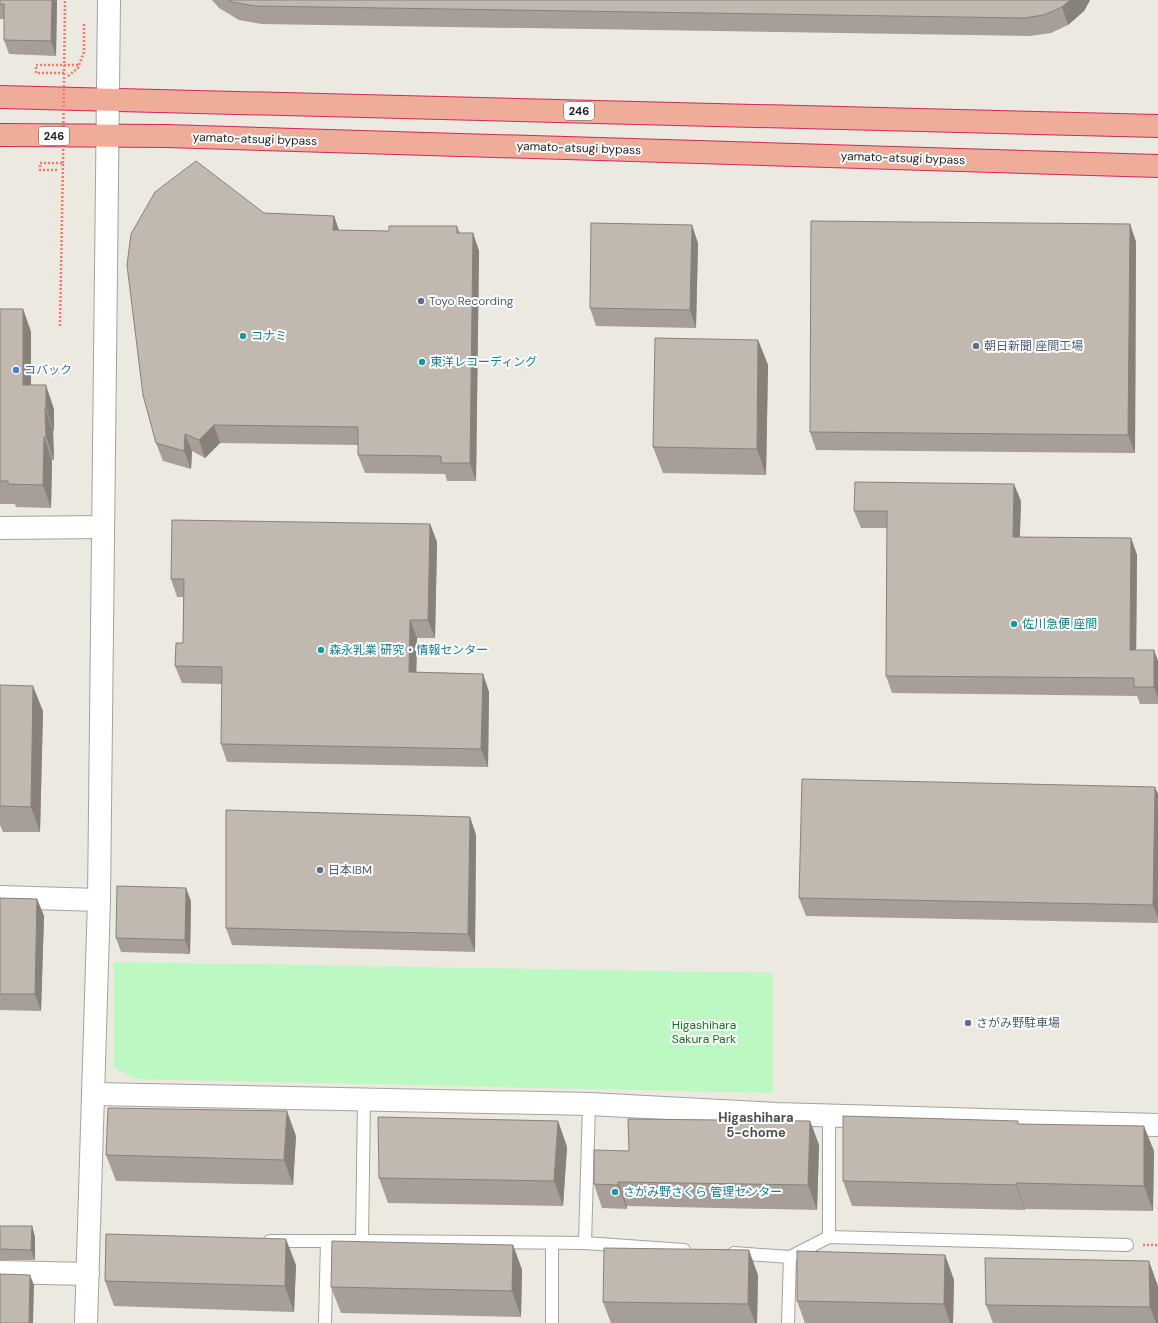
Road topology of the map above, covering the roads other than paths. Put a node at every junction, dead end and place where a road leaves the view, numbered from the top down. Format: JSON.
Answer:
{"nodes":[{"id":1,"x":109,"y":0,"type":"edge"},
{"id":2,"x":0,"y":97,"type":"edge"},
{"id":3,"x":108,"y":100,"type":"junction"},
{"id":4,"x":1158,"y":126,"type":"edge"},
{"id":5,"x":0,"y":135,"type":"edge"},
{"id":6,"x":107,"y":136,"type":"junction"},
{"id":7,"x":1158,"y":166,"type":"edge"},
{"id":8,"x":103,"y":527,"type":"junction"},
{"id":9,"x":0,"y":528,"type":"edge"},
{"id":10,"x":0,"y":897,"type":"edge"},
{"id":11,"x":99,"y":900,"type":"junction"},
{"id":12,"x":93,"y":1094,"type":"junction"},
{"id":13,"x":364,"y":1098,"type":"junction"},
{"id":14,"x":589,"y":1104,"type":"junction"},
{"id":15,"x":829,"y":1115,"type":"junction"},
{"id":16,"x":1158,"y":1125,"type":"edge"},
{"id":17,"x":829,"y":1237,"type":"junction"},
{"id":18,"x":256,"y":1241,"type":"edge"},
{"id":19,"x":327,"y":1241,"type":"junction"},
{"id":20,"x":362,"y":1241,"type":"junction"},
{"id":21,"x":552,"y":1243,"type":"junction"},
{"id":22,"x":585,"y":1243,"type":"junction"},
{"id":23,"x":1127,"y":1245,"type":"dead end"},
{"id":24,"x":695,"y":1250,"type":"edge"},
{"id":25,"x":719,"y":1252,"type":"edge"},
{"id":26,"x":790,"y":1257,"type":"junction"},
{"id":27,"x":0,"y":1272,"type":"edge"},
{"id":28,"x":88,"y":1274,"type":"junction"},
{"id":29,"x":86,"y":1323,"type":"edge"},
{"id":30,"x":325,"y":1323,"type":"edge"},
{"id":31,"x":552,"y":1323,"type":"edge"},
{"id":32,"x":788,"y":1323,"type":"edge"}],
"edges":[{"from":1,"to":3,"type":"street"},
{"from":2,"to":3,"type":"highway","number":"246"},
{"from":3,"to":4,"type":"highway","number":"246"},
{"from":3,"to":6,"type":"street"},
{"from":5,"to":6,"type":"highway","name":"yamato-atsugi bypass","number":"246"},
{"from":6,"to":7,"type":"highway","name":"yamato-atsugi bypass","number":"246"},
{"from":6,"to":8,"type":"street"},
{"from":8,"to":9,"type":"street"},
{"from":8,"to":11,"type":"street"},
{"from":10,"to":11,"type":"street"},
{"from":11,"to":12,"type":"street"},
{"from":12,"to":13,"type":"street"},
{"from":12,"to":28,"type":"street"},
{"from":13,"to":14,"type":"street"},
{"from":13,"to":20,"type":"lane"},
{"from":14,"to":15,"type":"street"},
{"from":14,"to":22,"type":"lane"},
{"from":15,"to":16,"type":"street"},
{"from":15,"to":17,"type":"lane"},
{"from":17,"to":23,"type":"lane"},
{"from":17,"to":26,"type":"lane"},
{"from":18,"to":19,"type":"lane"},
{"from":19,"to":20,"type":"lane"},
{"from":19,"to":30,"type":"lane"},
{"from":20,"to":21,"type":"lane"},
{"from":21,"to":22,"type":"lane"},
{"from":21,"to":31,"type":"lane"},
{"from":22,"to":24,"type":"lane"},
{"from":25,"to":26,"type":"lane"},
{"from":26,"to":32,"type":"lane"},
{"from":27,"to":28,"type":"street"},
{"from":28,"to":29,"type":"street"}]}
